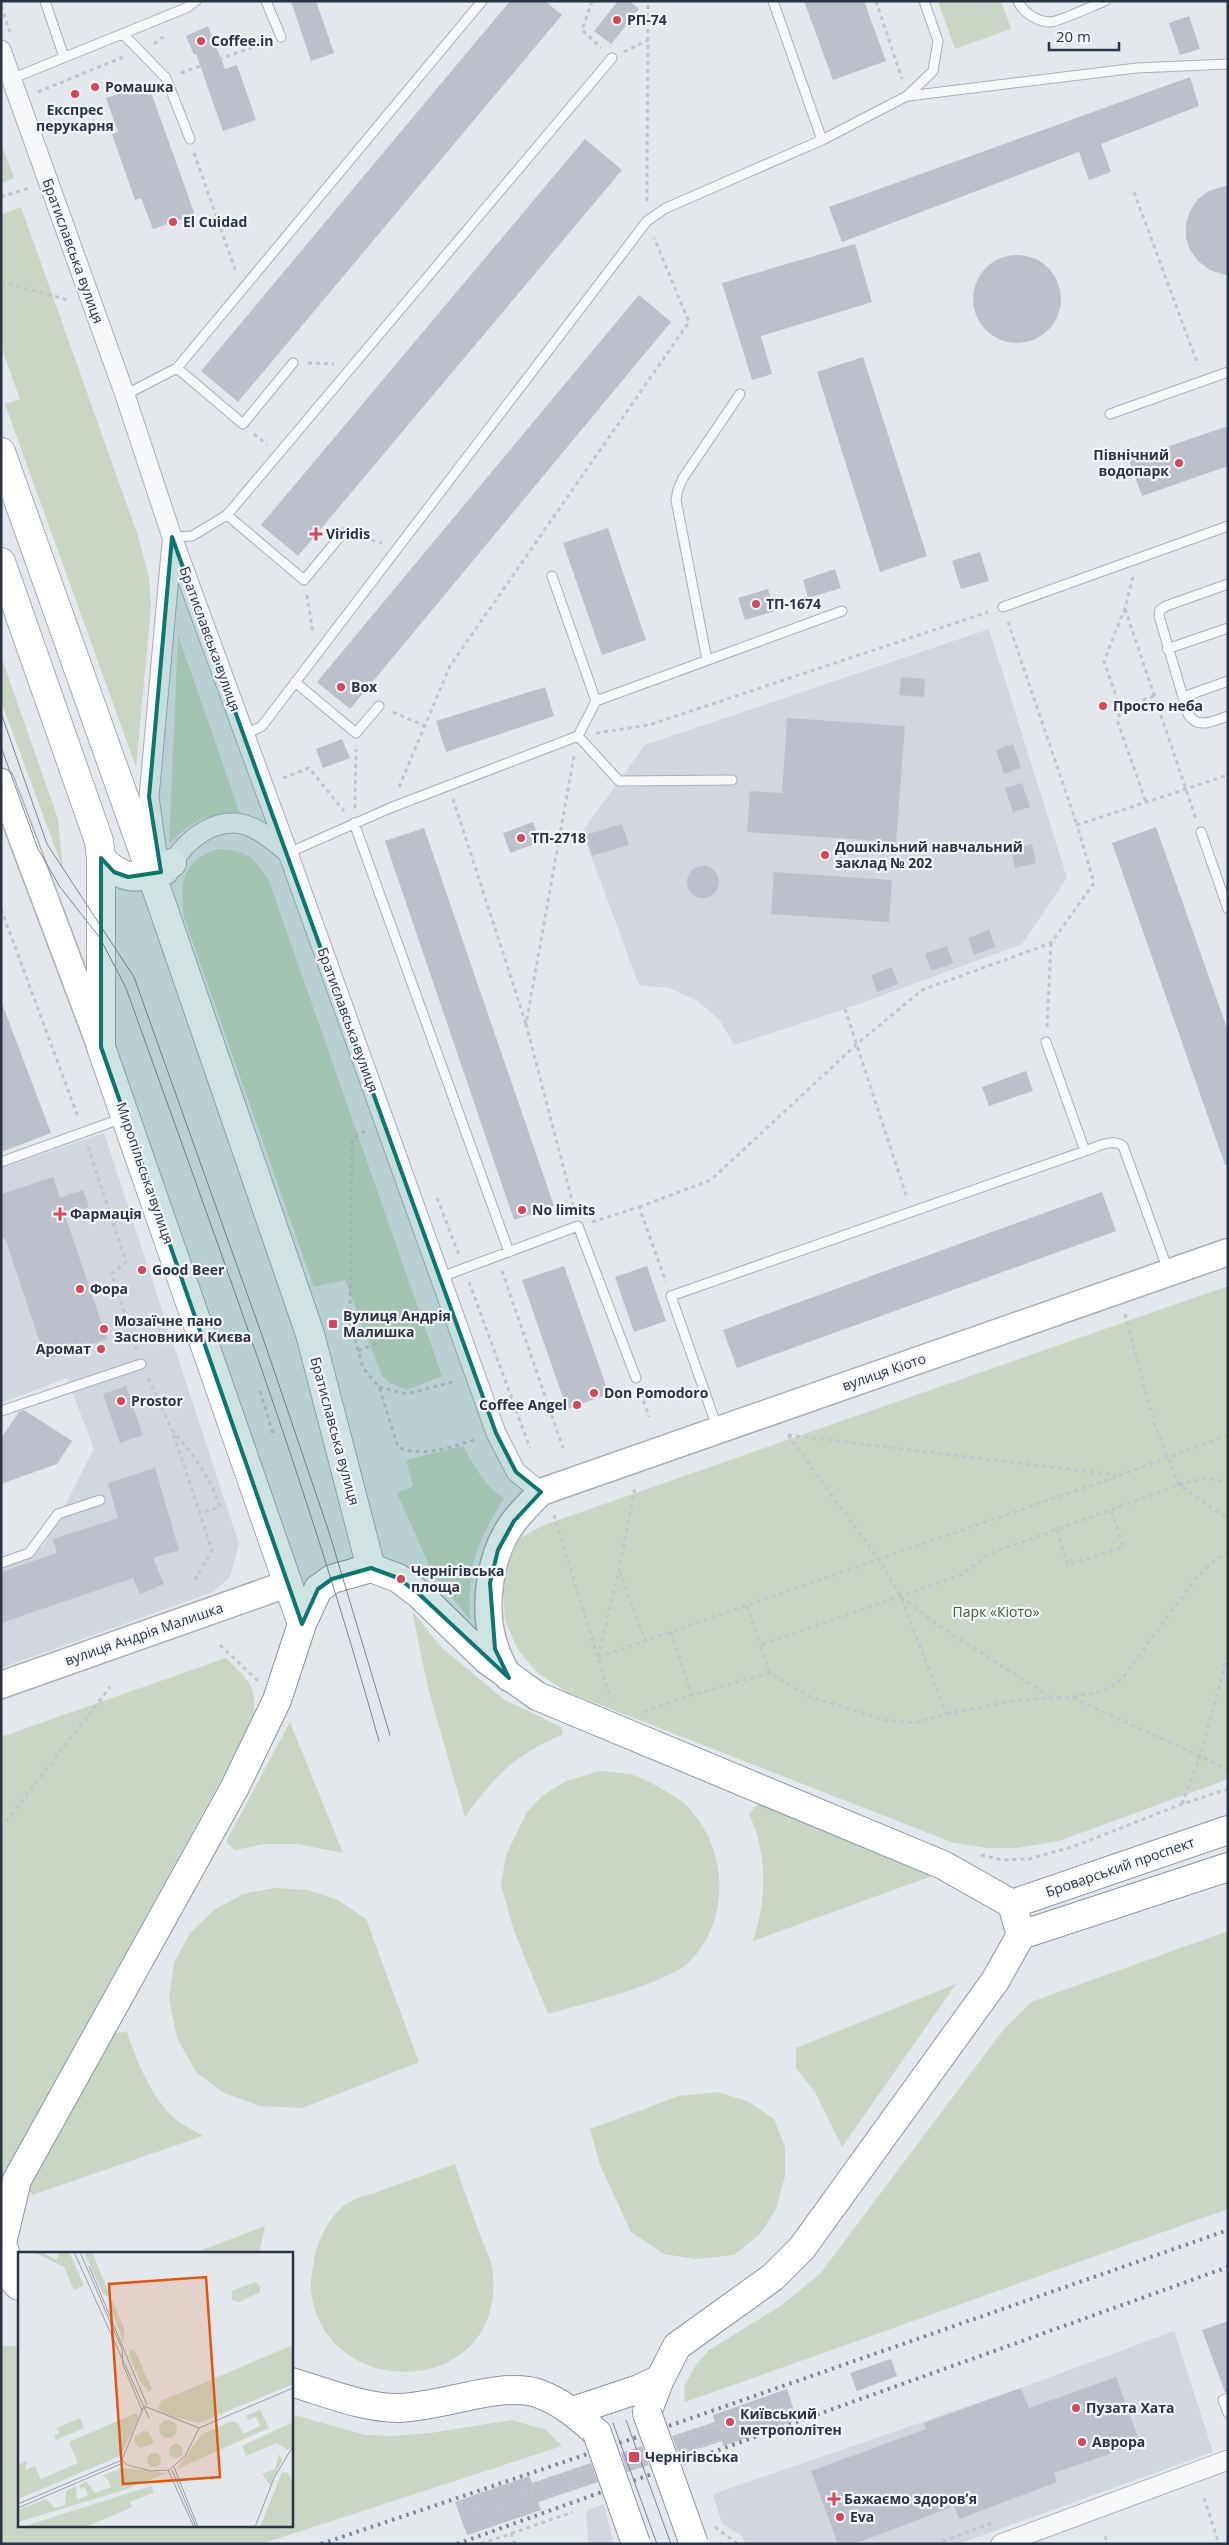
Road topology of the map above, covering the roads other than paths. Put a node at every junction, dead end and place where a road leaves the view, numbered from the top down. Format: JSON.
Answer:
{"nodes":[{"id":1,"x":44,"y":1,"type":"edge"},
{"id":2,"x":196,"y":1,"type":"edge"},
{"id":3,"x":266,"y":1,"type":"edge"},
{"id":4,"x":482,"y":1,"type":"edge"},
{"id":5,"x":772,"y":1,"type":"edge"},
{"id":6,"x":924,"y":1,"type":"edge"},
{"id":7,"x":1018,"y":1,"type":"edge"},
{"id":8,"x":1106,"y":1,"type":"edge"},
{"id":9,"x":123,"y":34,"type":"junction"},
{"id":10,"x":281,"y":37,"type":"road end"},
{"id":11,"x":1,"y":50,"type":"edge"},
{"id":12,"x":64,"y":57,"type":"junction"},
{"id":13,"x":612,"y":58,"type":"road end"},
{"id":14,"x":1228,"y":64,"type":"edge"},
{"id":15,"x":11,"y":79,"type":"junction"},
{"id":16,"x":907,"y":96,"type":"junction"},
{"id":17,"x":190,"y":140,"type":"road end"},
{"id":18,"x":822,"y":140,"type":"junction"},
{"id":19,"x":293,"y":363,"type":"road end"},
{"id":20,"x":177,"y":368,"type":"junction"},
{"id":21,"x":1228,"y":372,"type":"edge"},
{"id":22,"x":125,"y":394,"type":"junction"},
{"id":23,"x":740,"y":394,"type":"dead end"},
{"id":24,"x":1110,"y":414,"type":"dead end"},
{"id":25,"x":1,"y":452,"type":"edge"},
{"id":26,"x":227,"y":515,"type":"junction"},
{"id":27,"x":1228,"y":526,"type":"edge"},
{"id":28,"x":344,"y":533,"type":"road end"},
{"id":29,"x":172,"y":537,"type":"junction"},
{"id":30,"x":1,"y":562,"type":"edge"},
{"id":31,"x":552,"y":576,"type":"dead end"},
{"id":32,"x":1228,"y":584,"type":"edge"},
{"id":33,"x":1003,"y":607,"type":"road end"},
{"id":34,"x":842,"y":611,"type":"dead end"},
{"id":35,"x":1228,"y":628,"type":"edge"},
{"id":36,"x":1167,"y":649,"type":"junction"},
{"id":37,"x":707,"y":660,"type":"junction"},
{"id":38,"x":1228,"y":681,"type":"edge"},
{"id":39,"x":295,"y":682,"type":"junction"},
{"id":40,"x":1183,"y":697,"type":"junction"},
{"id":41,"x":596,"y":702,"type":"junction"},
{"id":42,"x":379,"y":706,"type":"road end"},
{"id":43,"x":1228,"y":716,"type":"edge"},
{"id":44,"x":245,"y":735,"type":"junction"},
{"id":45,"x":578,"y":736,"type":"junction"},
{"id":46,"x":732,"y":780,"type":"dead end"},
{"id":47,"x":1,"y":782,"type":"edge"},
{"id":48,"x":354,"y":823,"type":"junction"},
{"id":49,"x":1201,"y":832,"type":"road end"},
{"id":50,"x":288,"y":853,"type":"junction"},
{"id":51,"x":101,"y":858,"type":"junction"},
{"id":52,"x":161,"y":875,"type":"junction"},
{"id":53,"x":1228,"y":909,"type":"edge"},
{"id":54,"x":1046,"y":1042,"type":"road end"},
{"id":55,"x":101,"y":1047,"type":"junction"},
{"id":56,"x":125,"y":1117,"type":"junction"},
{"id":57,"x":1085,"y":1151,"type":"junction"},
{"id":58,"x":1,"y":1162,"type":"edge"},
{"id":59,"x":509,"y":1252,"type":"junction"},
{"id":60,"x":1228,"y":1252,"type":"edge"},
{"id":61,"x":1169,"y":1272,"type":"junction"},
{"id":62,"x":440,"y":1277,"type":"junction"},
{"id":63,"x":141,"y":1364,"type":"road end"},
{"id":64,"x":636,"y":1378,"type":"road end"},
{"id":65,"x":1,"y":1411,"type":"edge"},
{"id":66,"x":718,"y":1430,"type":"junction"},
{"id":67,"x":541,"y":1492,"type":"junction"},
{"id":68,"x":100,"y":1500,"type":"dead end"},
{"id":69,"x":1,"y":1563,"type":"edge"},
{"id":70,"x":371,"y":1568,"type":"junction"},
{"id":71,"x":287,"y":1584,"type":"junction"},
{"id":72,"x":302,"y":1624,"type":"junction"},
{"id":73,"x":509,"y":1678,"type":"junction"},
{"id":74,"x":1,"y":1685,"type":"edge"},
{"id":75,"x":1228,"y":1830,"type":"edge"},
{"id":76,"x":1228,"y":1867,"type":"edge"},
{"id":77,"x":1012,"y":1904,"type":"junction"},
{"id":78,"x":1021,"y":1935,"type":"junction"},
{"id":79,"x":2,"y":2243,"type":"edge"},
{"id":80,"x":11,"y":2284,"type":"edge"},
{"id":81,"x":660,"y":2379,"type":"junction"},
{"id":82,"x":292,"y":2382,"type":"edge"},
{"id":83,"x":1228,"y":2398,"type":"edge"},
{"id":84,"x":573,"y":2411,"type":"junction"},
{"id":85,"x":1228,"y":2413,"type":"edge"},
{"id":86,"x":1228,"y":2460,"type":"edge"},
{"id":87,"x":636,"y":2544,"type":"edge"},
{"id":88,"x":694,"y":2544,"type":"edge"},
{"id":89,"x":1001,"y":2544,"type":"edge"}],
"edges":[{"from":1,"to":12,"type":"lane"},
{"from":2,"to":9,"type":"lane"},
{"from":3,"to":10,"type":"lane"},
{"from":4,"to":20,"type":"lane"},
{"from":5,"to":18,"type":"lane"},
{"from":6,"to":16,"type":"lane"},
{"from":7,"to":8,"type":"lane"},
{"from":9,"to":12,"type":"lane"},
{"from":9,"to":17,"type":"lane"},
{"from":11,"to":15,"type":"street","name":"Братиславська вулиця"},
{"from":12,"to":15,"type":"lane"},
{"from":13,"to":26,"type":"lane"},
{"from":14,"to":16,"type":"lane"},
{"from":15,"to":22,"type":"street","name":"Братиславська вулиця"},
{"from":16,"to":18,"type":"lane"},
{"from":18,"to":39,"type":"lane"},
{"from":19,"to":20,"type":"lane"},
{"from":20,"to":22,"type":"lane"},
{"from":21,"to":24,"type":"lane"},
{"from":22,"to":29,"type":"street","name":"Братиславська вулиця"},
{"from":23,"to":37,"type":"lane"},
{"from":25,"to":52,"type":"main road","name":"Братиславська вулиця"},
{"from":26,"to":28,"type":"lane"},
{"from":26,"to":29,"type":"lane"},
{"from":27,"to":33,"type":"lane"},
{"from":29,"to":44,"type":"street","name":"Братиславська вулиця"},
{"from":29,"to":52,"type":"street","name":"Братиславська вулиця"},
{"from":30,"to":51,"type":"main road"},
{"from":31,"to":41,"type":"lane"},
{"from":32,"to":36,"type":"lane"},
{"from":34,"to":37,"type":"lane"},
{"from":35,"to":36,"type":"lane"},
{"from":36,"to":40,"type":"lane"},
{"from":37,"to":41,"type":"lane"},
{"from":38,"to":40,"type":"lane"},
{"from":39,"to":42,"type":"lane"},
{"from":39,"to":44,"type":"lane"},
{"from":40,"to":43,"type":"lane"},
{"from":41,"to":45,"type":"lane"},
{"from":44,"to":50,"type":"street","name":"Братиславська вулиця"},
{"from":45,"to":46,"type":"lane"},
{"from":45,"to":48,"type":"lane"},
{"from":47,"to":55,"type":"street","name":"Миропільська вулиця"},
{"from":48,"to":50,"type":"lane"},
{"from":48,"to":59,"type":"lane"},
{"from":49,"to":53,"type":"lane"},
{"from":50,"to":52,"type":"street"},
{"from":50,"to":62,"type":"street","name":"Братиславська вулиця"},
{"from":51,"to":52,"type":"main road"},
{"from":51,"to":55,"type":"main road"},
{"from":52,"to":70,"type":"main road","name":"Братиславська вулиця"},
{"from":54,"to":57,"type":"lane"},
{"from":55,"to":56,"type":"main road","name":"Миропільська вулиця"},
{"from":56,"to":58,"type":"lane"},
{"from":56,"to":71,"type":"main road","name":"Миропільська вулиця"},
{"from":57,"to":61,"type":"lane"},
{"from":57,"to":66,"type":"lane"},
{"from":59,"to":62,"type":"lane"},
{"from":59,"to":64,"type":"lane"},
{"from":60,"to":61,"type":"street","name":"вулиця Кіото"},
{"from":61,"to":66,"type":"street","name":"вулиця Кіото"},
{"from":62,"to":67,"type":"street","name":"Братиславська вулиця"},
{"from":63,"to":65,"type":"lane"},
{"from":66,"to":67,"type":"street","name":"вулиця Кіото"},
{"from":67,"to":73,"type":"street"},
{"from":68,"to":69,"type":"lane"},
{"from":70,"to":72,"type":"main road"},
{"from":70,"to":73,"type":"main road"},
{"from":71,"to":72,"type":"main road","name":"Миропільська вулиця"},
{"from":71,"to":74,"type":"street","name":"вулиця Андрія Малишка"},
{"from":72,"to":79,"type":"main road"},
{"from":73,"to":77,"type":"main road"},
{"from":75,"to":77,"type":"main road","name":"Броварський проспект"},
{"from":76,"to":78,"type":"main road"},
{"from":77,"to":78,"type":"main road"},
{"from":78,"to":81,"type":"main road"},
{"from":79,"to":80,"type":"main road"},
{"from":81,"to":84,"type":"main road"},
{"from":81,"to":88,"type":"main road","bridge":true},
{"from":82,"to":84,"type":"main road"},
{"from":83,"to":85,"type":"lane"},
{"from":84,"to":87,"type":"main road","bridge":true},
{"from":86,"to":89,"type":"street"}]}
